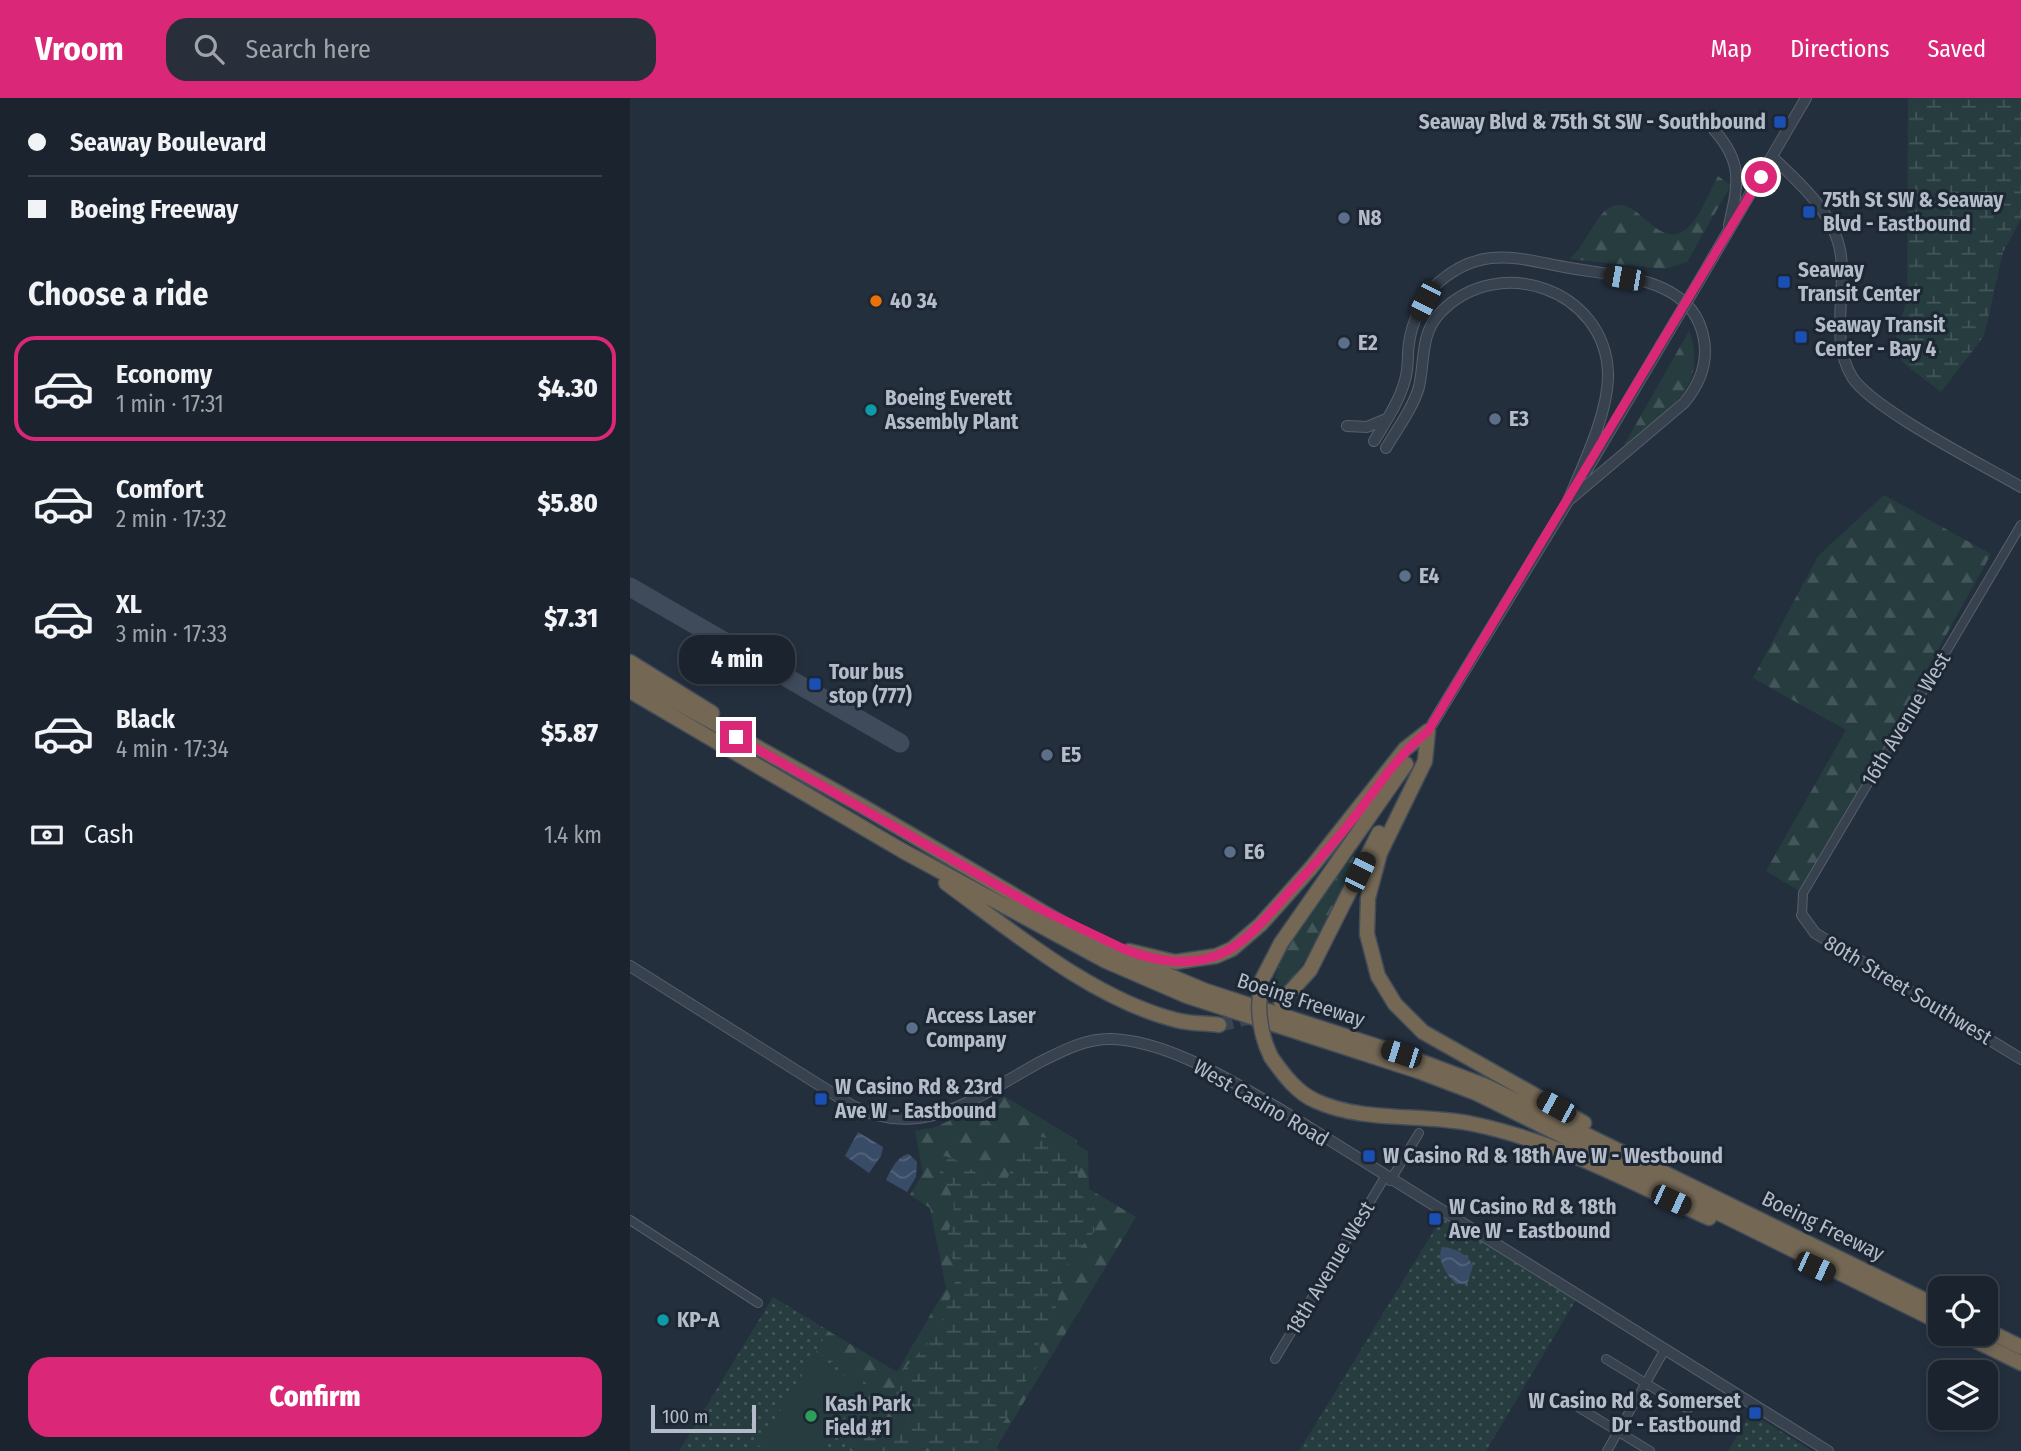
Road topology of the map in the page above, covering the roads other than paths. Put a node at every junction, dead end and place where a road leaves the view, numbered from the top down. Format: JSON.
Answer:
{"nodes":[{"id":1,"x":1807,"y":98,"type":"edge"},
{"id":2,"x":1714,"y":130,"type":"dead end"},
{"id":3,"x":1772,"y":157,"type":"junction"},
{"id":4,"x":1726,"y":236,"type":"junction"},
{"id":5,"x":1387,"y":419,"type":"junction"},
{"id":6,"x":1347,"y":426,"type":"dead end"},
{"id":7,"x":1374,"y":441,"type":"dead end"},
{"id":8,"x":1386,"y":448,"type":"dead end"},
{"id":9,"x":2021,"y":487,"type":"edge"},
{"id":10,"x":1568,"y":501,"type":"junction"},
{"id":11,"x":2021,"y":525,"type":"edge"},
{"id":12,"x":630,"y":662,"type":"edge"},
{"id":13,"x":630,"y":676,"type":"edge"},
{"id":14,"x":630,"y":693,"type":"edge"},
{"id":15,"x":1428,"y":731,"type":"junction"},
{"id":16,"x":862,"y":806,"type":"junction"},
{"id":17,"x":903,"y":851,"type":"junction"},
{"id":18,"x":1034,"y":906,"type":"junction"},
{"id":19,"x":1802,"y":915,"type":"joint"},
{"id":20,"x":630,"y":965,"type":"edge"},
{"id":21,"x":1281,"y":1002,"type":"dead end"},
{"id":22,"x":1219,"y":1024,"type":"tunnel mouth"},
{"id":23,"x":2021,"y":1059,"type":"edge"},
{"id":24,"x":1419,"y":1133,"type":"dead end"},
{"id":25,"x":1388,"y":1179,"type":"junction"},
{"id":26,"x":1698,"y":1187,"type":"junction"},
{"id":27,"x":630,"y":1220,"type":"edge"},
{"id":28,"x":1928,"y":1302,"type":"edge"},
{"id":29,"x":758,"y":1303,"type":"dead end"},
{"id":30,"x":1928,"y":1318,"type":"edge"},
{"id":31,"x":1928,"y":1318,"type":"edge"},
{"id":32,"x":1998,"y":1336,"type":"edge"},
{"id":33,"x":1986,"y":1346,"type":"edge"},
{"id":34,"x":2021,"y":1347,"type":"edge"},
{"id":35,"x":1664,"y":1351,"type":"junction"},
{"id":36,"x":1275,"y":1359,"type":"dead end"},
{"id":37,"x":1605,"y":1359,"type":"dead end"},
{"id":38,"x":2021,"y":1363,"type":"edge"},
{"id":39,"x":1645,"y":1383,"type":"junction"},
{"id":40,"x":1578,"y":1407,"type":"dead end"},
{"id":41,"x":1688,"y":1409,"type":"dead end"},
{"id":42,"x":1617,"y":1431,"type":"junction"},
{"id":43,"x":1607,"y":1451,"type":"edge"},
{"id":44,"x":1650,"y":1451,"type":"edge"},
{"id":45,"x":1828,"y":1451,"type":"edge"}],
"edges":[{"from":1,"to":3,"type":"street"},
{"from":2,"to":4,"type":"street"},
{"from":3,"to":4,"type":"street"},
{"from":3,"to":9,"type":"street"},
{"from":4,"to":10,"type":"street","bridge":true},
{"from":5,"to":6,"type":"street"},
{"from":5,"to":7,"type":"street"},
{"from":5,"to":10,"type":"street"},
{"from":8,"to":10,"type":"street"},
{"from":10,"to":15,"type":"street"},
{"from":11,"to":19,"type":"street","name":"16th Avenue West"},
{"from":12,"to":16,"type":"highway"},
{"from":13,"to":16,"type":"highway","name":"Boeing Freeway"},
{"from":14,"to":17,"type":"highway","name":"Boeing Freeway"},
{"from":15,"to":18,"type":"highway"},
{"from":15,"to":21,"type":"highway"},
{"from":15,"to":26,"type":"highway"},
{"from":15,"to":30,"type":"highway","bridge":true},
{"from":16,"to":18,"type":"highway","name":"Boeing Freeway"},
{"from":17,"to":22,"type":"highway"},
{"from":17,"to":31,"type":"highway","name":"Boeing Freeway"},
{"from":18,"to":26,"type":"highway","name":"Boeing Freeway"},
{"from":19,"to":23,"type":"street","name":"80th Street Southwest"},
{"from":20,"to":25,"type":"street","name":"West Casino Road"},
{"from":24,"to":25,"type":"street","name":"18th Avenue West"},
{"from":25,"to":35,"type":"street","name":"West Casino Road"},
{"from":25,"to":36,"type":"street","name":"18th Avenue West"},
{"from":26,"to":28,"type":"highway","name":"Boeing Freeway"},
{"from":27,"to":29,"type":"street"},
{"from":32,"to":34,"type":"highway"},
{"from":33,"to":38,"type":"highway"},
{"from":35,"to":39,"type":"street"},
{"from":35,"to":45,"type":"street","name":"West Casino Road"},
{"from":37,"to":39,"type":"street"},
{"from":39,"to":41,"type":"street"},
{"from":39,"to":42,"type":"street"},
{"from":40,"to":42,"type":"street"},
{"from":42,"to":43,"type":"street"},
{"from":42,"to":44,"type":"street"}]}
